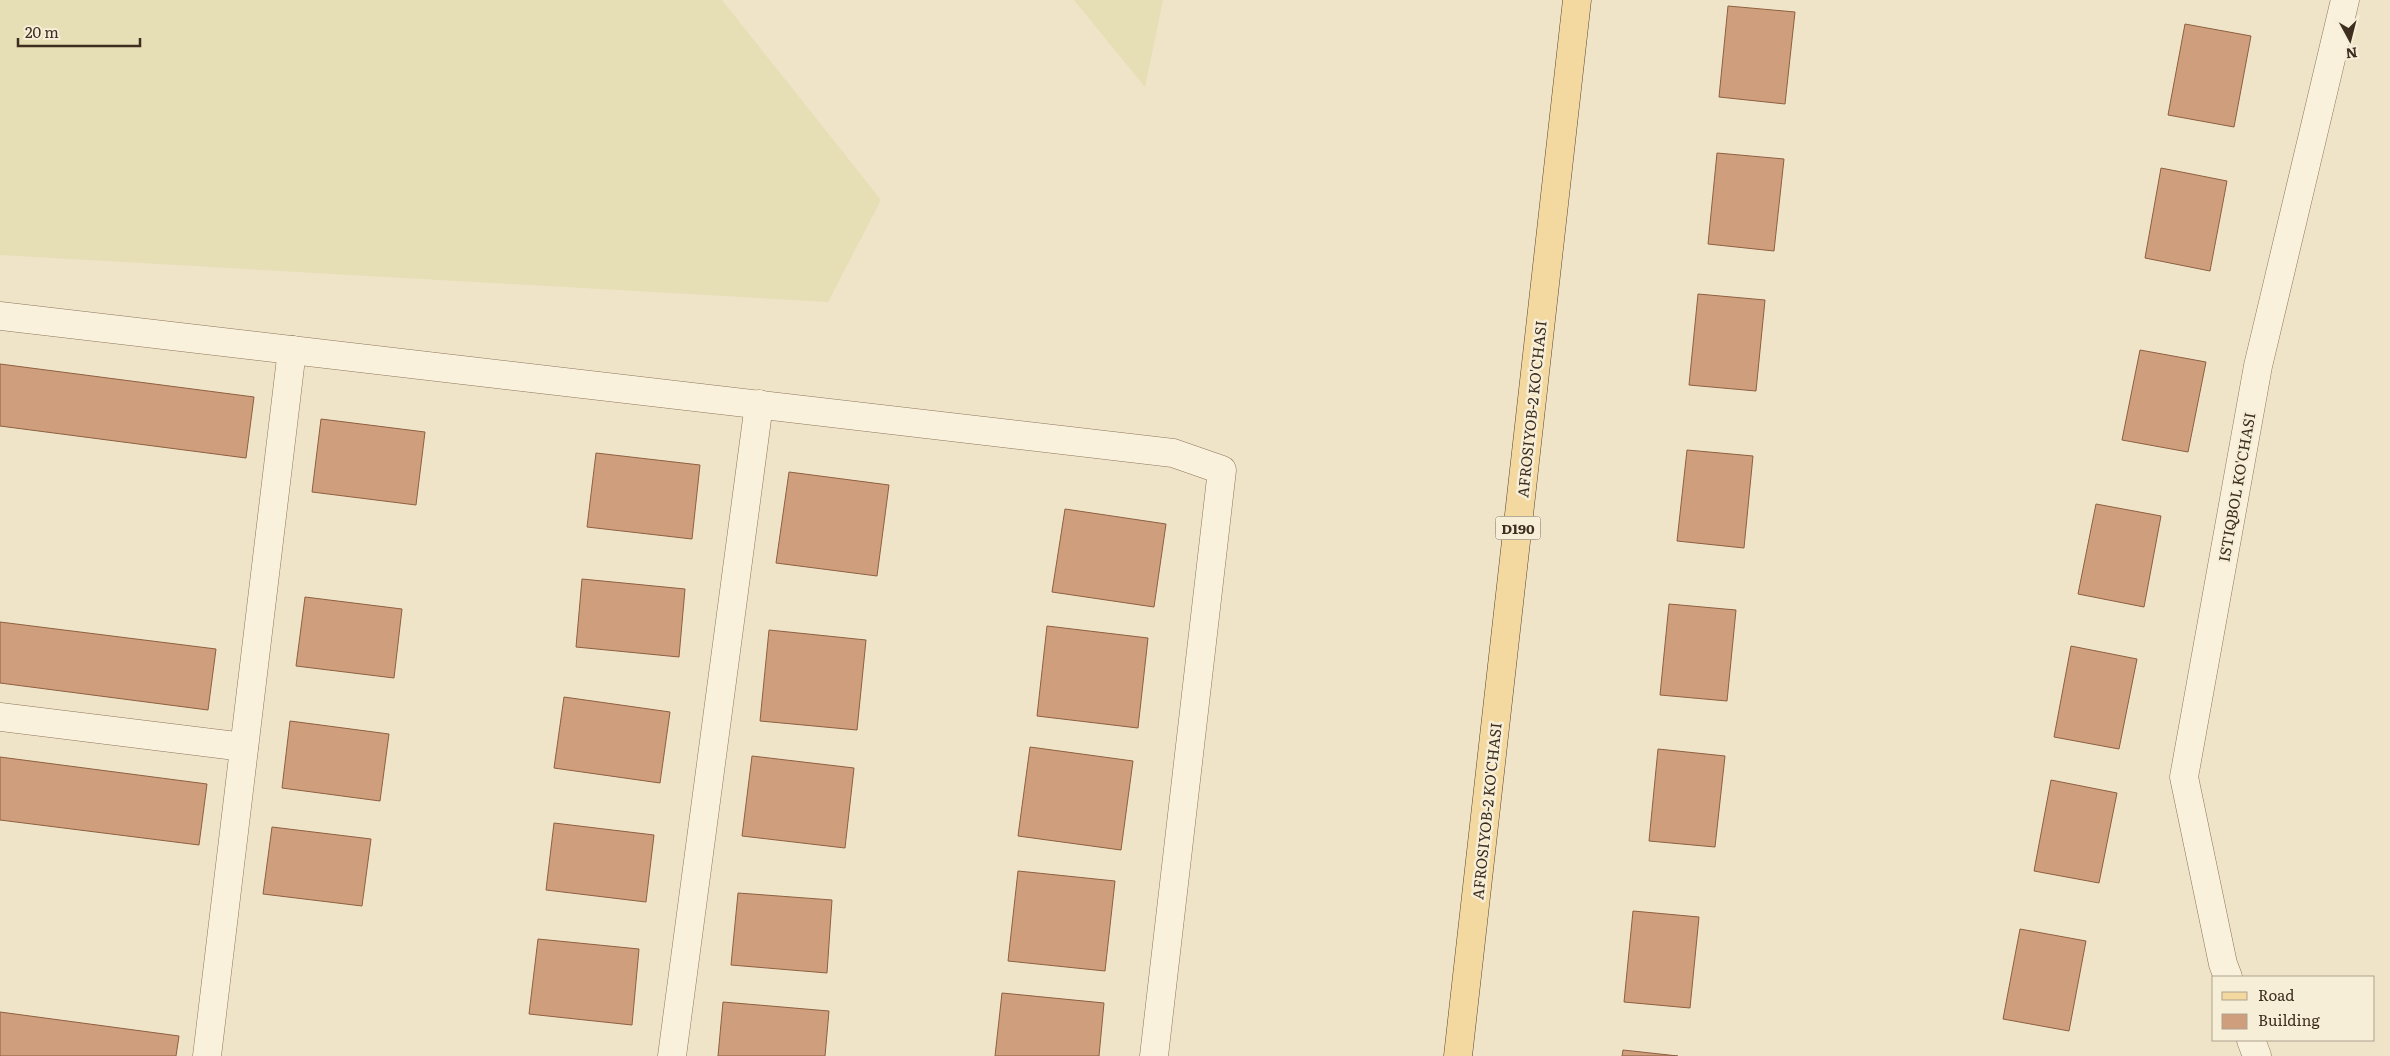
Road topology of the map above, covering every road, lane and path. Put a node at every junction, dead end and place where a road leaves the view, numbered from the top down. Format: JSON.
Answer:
{"nodes":[{"id":1,"x":1577,"y":0,"type":"edge"},
{"id":2,"x":2345,"y":0,"type":"edge"},
{"id":3,"x":0,"y":316,"type":"edge"},
{"id":4,"x":292,"y":350,"type":"junction"},
{"id":5,"x":759,"y":404,"type":"junction"},
{"id":6,"x":0,"y":717,"type":"edge"},
{"id":7,"x":244,"y":747,"type":"junction"},
{"id":8,"x":2228,"y":976,"type":"edge"},
{"id":9,"x":2251,"y":1041,"type":"edge"},
{"id":10,"x":207,"y":1056,"type":"edge"},
{"id":11,"x":672,"y":1056,"type":"edge"},
{"id":12,"x":1154,"y":1056,"type":"edge"},
{"id":13,"x":1458,"y":1056,"type":"edge"},
{"id":14,"x":2257,"y":1056,"type":"edge"}],
"edges":[{"from":1,"to":13,"type":"main road","name":"AFROSIYOB-2 KO'CHASI","number":"D190"},
{"from":2,"to":8,"type":"street","name":"ISTIQBOL KO'CHASI"},
{"from":3,"to":4,"type":"street"},
{"from":4,"to":5,"type":"street"},
{"from":4,"to":7,"type":"street"},
{"from":5,"to":11,"type":"street"},
{"from":5,"to":12,"type":"street"},
{"from":6,"to":7,"type":"street"},
{"from":7,"to":10,"type":"street"},
{"from":9,"to":14,"type":"street"}]}
